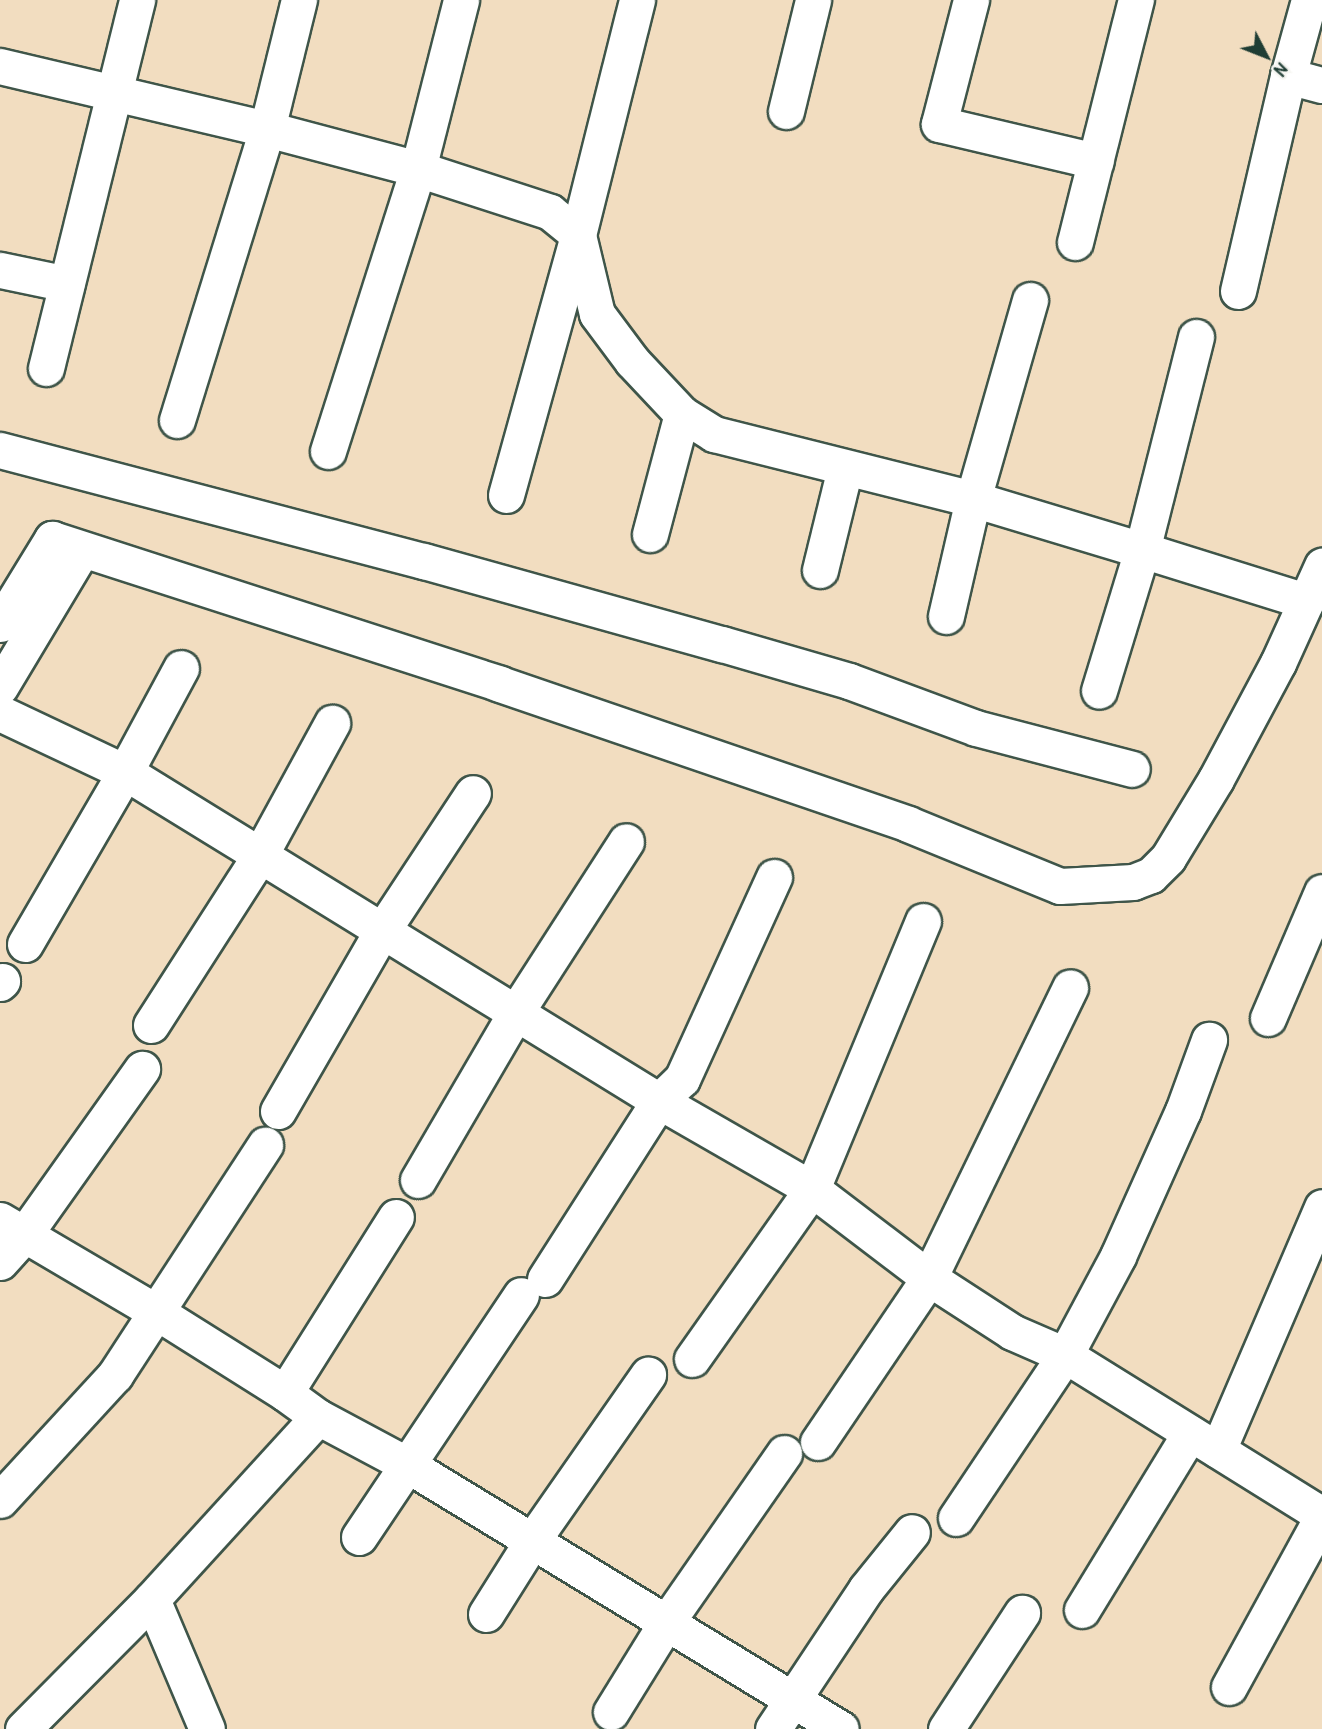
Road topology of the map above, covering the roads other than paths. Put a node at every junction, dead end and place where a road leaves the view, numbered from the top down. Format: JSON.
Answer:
{"nodes":[{"id":1,"x":138,"y":0,"type":"edge"},
{"id":2,"x":299,"y":0,"type":"edge"},
{"id":3,"x":461,"y":0,"type":"edge"},
{"id":4,"x":637,"y":0,"type":"edge"},
{"id":5,"x":813,"y":0,"type":"edge"},
{"id":6,"x":971,"y":0,"type":"edge"},
{"id":7,"x":1136,"y":0,"type":"edge"},
{"id":8,"x":1312,"y":11,"type":"edge"},
{"id":9,"x":0,"y":66,"type":"edge"},
{"id":10,"x":1288,"y":76,"type":"junction"},
{"id":11,"x":1322,"y":85,"type":"edge"},
{"id":12,"x":114,"y":91,"type":"junction"},
{"id":13,"x":786,"y":111,"type":"dead end"},
{"id":14,"x":267,"y":128,"type":"junction"},
{"id":15,"x":1096,"y":161,"type":"junction"},
{"id":16,"x":418,"y":169,"type":"junction"},
{"id":17,"x":578,"y":235,"type":"junction"},
{"id":18,"x":1075,"y":242,"type":"dead end"},
{"id":19,"x":0,"y":270,"type":"edge"},
{"id":20,"x":67,"y":284,"type":"junction"},
{"id":21,"x":1238,"y":291,"type":"dead end"},
{"id":22,"x":1030,"y":300,"type":"dead end"},
{"id":23,"x":1196,"y":337,"type":"dead end"},
{"id":24,"x":46,"y":368,"type":"dead end"},
{"id":25,"x":682,"y":414,"type":"junction"},
{"id":26,"x":177,"y":420,"type":"dead end"},
{"id":27,"x":0,"y":450,"type":"edge"},
{"id":28,"x":328,"y":451,"type":"dead end"},
{"id":29,"x":845,"y":468,"type":"junction"},
{"id":30,"x":506,"y":495,"type":"dead end"},
{"id":31,"x":973,"y":499,"type":"junction"},
{"id":32,"x":650,"y":534,"type":"dead end"},
{"id":33,"x":82,"y":550,"type":"junction"},
{"id":34,"x":1142,"y":550,"type":"junction"},
{"id":35,"x":1322,"y":567,"type":"edge"},
{"id":36,"x":820,"y":570,"type":"dead end"},
{"id":37,"x":1306,"y":601,"type":"junction"},
{"id":38,"x":946,"y":616,"type":"dead end"},
{"id":39,"x":0,"y":624,"type":"edge"},
{"id":40,"x":181,"y":668,"type":"dead end"},
{"id":41,"x":0,"y":687,"type":"edge"},
{"id":42,"x":1099,"y":691,"type":"dead end"},
{"id":43,"x":0,"y":713,"type":"edge"},
{"id":44,"x":332,"y":723,"type":"dead end"},
{"id":45,"x":1132,"y":769,"type":"dead end"},
{"id":46,"x":125,"y":772,"type":"junction"},
{"id":47,"x":473,"y":793,"type":"dead end"},
{"id":48,"x":626,"y":841,"type":"dead end"},
{"id":49,"x":259,"y":857,"type":"junction"},
{"id":50,"x":774,"y":877,"type":"dead end"},
{"id":51,"x":1322,"y":892,"type":"edge"},
{"id":52,"x":923,"y":921,"type":"dead end"},
{"id":53,"x":382,"y":931,"type":"junction"},
{"id":54,"x":25,"y":944,"type":"dead end"},
{"id":55,"x":1070,"y":987,"type":"dead end"},
{"id":56,"x":516,"y":1012,"type":"junction"},
{"id":57,"x":1268,"y":1018,"type":"dead end"},
{"id":58,"x":151,"y":1025,"type":"dead end"},
{"id":59,"x":1209,"y":1040,"type":"dead end"},
{"id":60,"x":142,"y":1069,"type":"dead end"},
{"id":61,"x":659,"y":1101,"type":"junction"},
{"id":62,"x":278,"y":1111,"type":"dead end"},
{"id":63,"x":265,"y":1145,"type":"dead end"},
{"id":64,"x":418,"y":1180,"type":"dead end"},
{"id":65,"x":812,"y":1188,"type":"junction"},
{"id":66,"x":1322,"y":1207,"type":"edge"},
{"id":67,"x":396,"y":1217,"type":"dead end"},
{"id":68,"x":12,"y":1227,"type":"edge"},
{"id":69,"x":0,"y":1262,"type":"edge"},
{"id":70,"x":929,"y":1278,"type":"junction"},
{"id":71,"x":158,"y":1313,"type":"junction"},
{"id":72,"x":1065,"y":1355,"type":"junction"},
{"id":73,"x":692,"y":1359,"type":"dead end"},
{"id":74,"x":648,"y":1375,"type":"dead end"},
{"id":75,"x":285,"y":1393,"type":"junction"},
{"id":76,"x":318,"y":1417,"type":"junction"},
{"id":77,"x":818,"y":1442,"type":"dead end"},
{"id":78,"x":1204,"y":1442,"type":"junction"},
{"id":79,"x":784,"y":1453,"type":"dead end"},
{"id":80,"x":406,"y":1464,"type":"junction"},
{"id":81,"x":0,"y":1500,"type":"edge"},
{"id":82,"x":1322,"y":1516,"type":"edge"},
{"id":83,"x":957,"y":1518,"type":"dead end"},
{"id":84,"x":912,"y":1532,"type":"dead end"},
{"id":85,"x":359,"y":1537,"type":"dead end"},
{"id":86,"x":531,"y":1541,"type":"junction"},
{"id":87,"x":152,"y":1599,"type":"junction"},
{"id":88,"x":1082,"y":1610,"type":"dead end"},
{"id":89,"x":1022,"y":1613,"type":"dead end"},
{"id":90,"x":486,"y":1614,"type":"dead end"},
{"id":91,"x":666,"y":1623,"type":"junction"},
{"id":92,"x":1229,"y":1687,"type":"dead end"},
{"id":93,"x":792,"y":1699,"type":"junction"},
{"id":94,"x":611,"y":1712,"type":"dead end"},
{"id":95,"x":23,"y":1729,"type":"edge"},
{"id":96,"x":206,"y":1729,"type":"edge"},
{"id":97,"x":773,"y":1729,"type":"edge"},
{"id":98,"x":841,"y":1729,"type":"edge"},
{"id":99,"x":946,"y":1729,"type":"edge"}],
"edges":[{"from":1,"to":12,"type":"street"},
{"from":2,"to":14,"type":"street"},
{"from":3,"to":16,"type":"street"},
{"from":4,"to":17,"type":"street"},
{"from":5,"to":13,"type":"street"},
{"from":6,"to":15,"type":"street"},
{"from":7,"to":15,"type":"street"},
{"from":8,"to":10,"type":"street"},
{"from":9,"to":12,"type":"street"},
{"from":10,"to":11,"type":"street"},
{"from":10,"to":21,"type":"street"},
{"from":12,"to":14,"type":"street"},
{"from":12,"to":20,"type":"street"},
{"from":14,"to":16,"type":"street"},
{"from":14,"to":26,"type":"street"},
{"from":15,"to":18,"type":"street"},
{"from":16,"to":17,"type":"street"},
{"from":16,"to":28,"type":"street"},
{"from":17,"to":25,"type":"street"},
{"from":17,"to":30,"type":"street"},
{"from":19,"to":20,"type":"street"},
{"from":20,"to":24,"type":"street"},
{"from":22,"to":31,"type":"street"},
{"from":23,"to":34,"type":"street"},
{"from":25,"to":29,"type":"street"},
{"from":25,"to":32,"type":"street"},
{"from":27,"to":45,"type":"street"},
{"from":29,"to":31,"type":"street"},
{"from":29,"to":36,"type":"street"},
{"from":31,"to":34,"type":"street"},
{"from":31,"to":38,"type":"street"},
{"from":33,"to":37,"type":"street"},
{"from":33,"to":39,"type":"street"},
{"from":33,"to":41,"type":"street"},
{"from":34,"to":37,"type":"street"},
{"from":34,"to":42,"type":"street"},
{"from":35,"to":37,"type":"street"},
{"from":40,"to":46,"type":"street"},
{"from":43,"to":46,"type":"street"},
{"from":44,"to":49,"type":"street"},
{"from":46,"to":49,"type":"street"},
{"from":46,"to":54,"type":"street"},
{"from":47,"to":53,"type":"street"},
{"from":48,"to":56,"type":"street"},
{"from":49,"to":53,"type":"street"},
{"from":49,"to":58,"type":"street"},
{"from":50,"to":61,"type":"street"},
{"from":51,"to":57,"type":"street"},
{"from":52,"to":65,"type":"street"},
{"from":53,"to":56,"type":"street"},
{"from":53,"to":62,"type":"street"},
{"from":55,"to":70,"type":"street"},
{"from":56,"to":61,"type":"street"},
{"from":56,"to":64,"type":"street"},
{"from":59,"to":72,"type":"street"},
{"from":60,"to":68,"type":"street"},
{"from":61,"to":65,"type":"street"},
{"from":61,"to":80,"type":"street"},
{"from":63,"to":71,"type":"street"},
{"from":65,"to":70,"type":"street"},
{"from":65,"to":73,"type":"street"},
{"from":66,"to":78,"type":"street"},
{"from":67,"to":75,"type":"street"},
{"from":68,"to":69,"type":"street"},
{"from":68,"to":71,"type":"street"},
{"from":70,"to":72,"type":"street"},
{"from":70,"to":77,"type":"street"},
{"from":71,"to":75,"type":"street"},
{"from":71,"to":81,"type":"street"},
{"from":72,"to":78,"type":"street"},
{"from":72,"to":83,"type":"street"},
{"from":74,"to":86,"type":"street"},
{"from":75,"to":76,"type":"street"},
{"from":76,"to":80,"type":"street"},
{"from":76,"to":87,"type":"street"},
{"from":78,"to":82,"type":"street"},
{"from":78,"to":88,"type":"street"},
{"from":79,"to":91,"type":"street"},
{"from":80,"to":85,"type":"street"},
{"from":80,"to":86,"type":"street"},
{"from":82,"to":92,"type":"street"},
{"from":84,"to":93,"type":"street"},
{"from":86,"to":90,"type":"street"},
{"from":86,"to":91,"type":"street"},
{"from":87,"to":95,"type":"street"},
{"from":87,"to":96,"type":"street"},
{"from":89,"to":99,"type":"street"},
{"from":91,"to":93,"type":"street"},
{"from":91,"to":94,"type":"street"},
{"from":93,"to":97,"type":"street"},
{"from":93,"to":98,"type":"street"}]}
